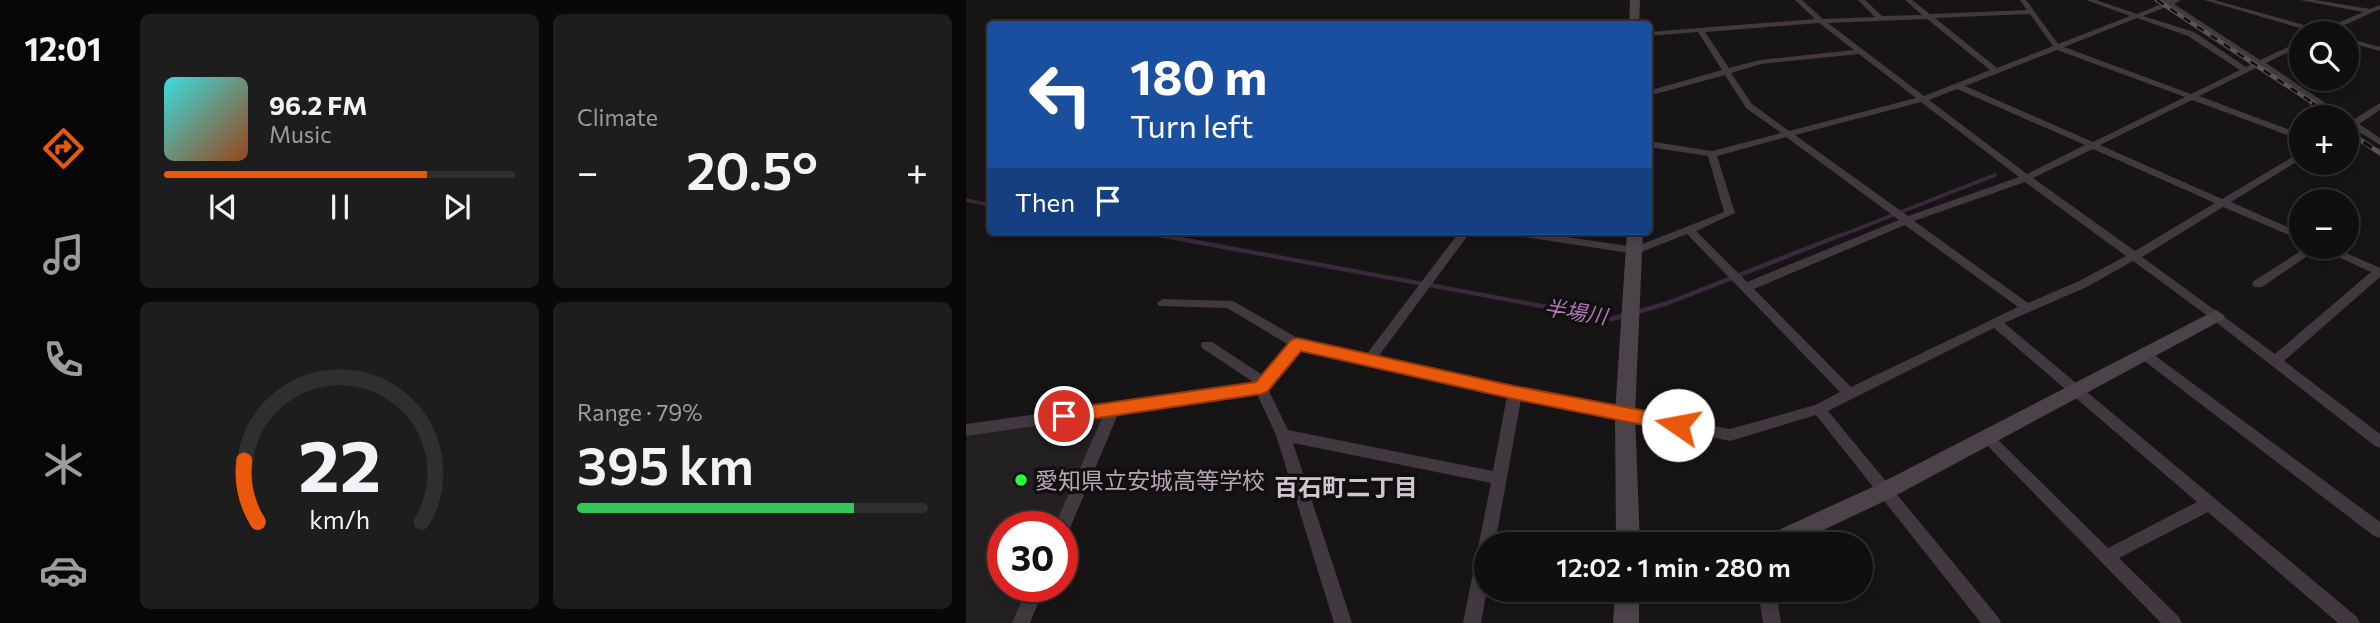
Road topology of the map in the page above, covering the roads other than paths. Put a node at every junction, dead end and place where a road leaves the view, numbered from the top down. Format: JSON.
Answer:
{"nodes":[{"id":1,"x":1635,"y":0,"type":"edge"},
{"id":2,"x":1798,"y":0,"type":"edge"},
{"id":3,"x":1861,"y":0,"type":"edge"},
{"id":4,"x":1908,"y":0,"type":"edge"},
{"id":5,"x":2023,"y":0,"type":"edge"},
{"id":6,"x":2089,"y":0,"type":"edge"},
{"id":7,"x":2178,"y":0,"type":"edge"},
{"id":8,"x":2207,"y":0,"type":"edge"},
{"id":9,"x":2303,"y":0,"type":"edge"},
{"id":10,"x":2167,"y":2,"type":"edge"},
{"id":11,"x":2380,"y":6,"type":"edge"},
{"id":12,"x":2370,"y":11,"type":"junction"},
{"id":13,"x":2030,"y":12,"type":"junction"},
{"id":14,"x":1928,"y":16,"type":"junction"},
{"id":15,"x":2136,"y":16,"type":"junction"},
{"id":16,"x":1880,"y":18,"type":"junction"},
{"id":17,"x":1634,"y":21,"type":"edge"},
{"id":18,"x":1821,"y":21,"type":"junction"},
{"id":19,"x":2348,"y":21,"type":"edge"},
{"id":20,"x":2289,"y":24,"type":"edge"},
{"id":21,"x":1700,"y":30,"type":"junction"},
{"id":22,"x":1652,"y":34,"type":"edge"},
{"id":23,"x":2359,"y":43,"type":"edge"},
{"id":24,"x":2057,"y":47,"type":"junction"},
{"id":25,"x":2289,"y":49,"type":"edge"},
{"id":26,"x":2380,"y":49,"type":"edge"},
{"id":27,"x":1862,"y":51,"type":"junction"},
{"id":28,"x":2261,"y":64,"type":"junction"},
{"id":29,"x":1996,"y":71,"type":"junction"},
{"id":30,"x":2245,"y":71,"type":"junction"},
{"id":31,"x":1727,"y":72,"type":"junction"},
{"id":32,"x":1956,"y":85,"type":"junction"},
{"id":33,"x":1652,"y":93,"type":"edge"},
{"id":34,"x":2193,"y":97,"type":"junction"},
{"id":35,"x":1923,"y":99,"type":"junction"},
{"id":36,"x":2324,"y":105,"type":"edge"},
{"id":37,"x":2378,"y":110,"type":"edge"},
{"id":38,"x":2359,"y":119,"type":"edge"},
{"id":39,"x":2359,"y":130,"type":"edge"},
{"id":40,"x":1786,"y":133,"type":"junction"},
{"id":41,"x":2289,"y":133,"type":"edge"},
{"id":42,"x":2380,"y":142,"type":"edge"},
{"id":43,"x":2096,"y":144,"type":"junction"},
{"id":44,"x":1652,"y":145,"type":"edge"},
{"id":45,"x":1712,"y":154,"type":"junction"},
{"id":46,"x":2289,"y":163,"type":"edge"},
{"id":47,"x":2025,"y":177,"type":"junction"},
{"id":48,"x":2225,"y":203,"type":"junction"},
{"id":49,"x":1907,"y":220,"type":"junction"},
{"id":50,"x":1689,"y":230,"type":"junction"},
{"id":51,"x":2289,"y":232,"type":"edge"},
{"id":52,"x":1463,"y":235,"type":"edge"},
{"id":53,"x":1557,"y":235,"type":"edge"},
{"id":54,"x":1636,"y":241,"type":"edge"},
{"id":55,"x":2135,"y":256,"type":"junction"},
{"id":56,"x":2296,"y":259,"type":"edge"},
{"id":57,"x":2350,"y":259,"type":"edge"},
{"id":58,"x":2379,"y":272,"type":"edge"},
{"id":59,"x":2258,"y":284,"type":"dead end"},
{"id":60,"x":1748,"y":287,"type":"junction"},
{"id":61,"x":1163,"y":303,"type":"dead end"},
{"id":62,"x":2026,"y":307,"type":"junction"},
{"id":63,"x":2216,"y":316,"type":"junction"},
{"id":64,"x":1995,"y":322,"type":"junction"},
{"id":65,"x":1297,"y":344,"type":"junction"},
{"id":66,"x":1206,"y":345,"type":"dead end"},
{"id":67,"x":2144,"y":354,"type":"junction"},
{"id":68,"x":1368,"y":361,"type":"junction"},
{"id":69,"x":2274,"y":362,"type":"junction"},
{"id":70,"x":1263,"y":385,"type":"junction"},
{"id":71,"x":2075,"y":390,"type":"junction"},
{"id":72,"x":1514,"y":393,"type":"junction"},
{"id":73,"x":1850,"y":394,"type":"junction"},
{"id":74,"x":1114,"y":408,"type":"junction"},
{"id":75,"x":1819,"y":409,"type":"junction"},
{"id":76,"x":1625,"y":414,"type":"junction"},
{"id":77,"x":966,"y":430,"type":"edge"},
{"id":78,"x":1283,"y":435,"type":"junction"},
{"id":79,"x":1986,"y":437,"type":"junction"},
{"id":80,"x":2380,"y":442,"type":"edge"},
{"id":81,"x":1499,"y":478,"type":"junction"},
{"id":82,"x":1885,"y":491,"type":"junction"},
{"id":83,"x":2209,"y":504,"type":"junction"},
{"id":84,"x":1069,"y":511,"type":"edge"},
{"id":85,"x":2380,"y":531,"type":"edge"},
{"id":86,"x":1489,"y":532,"type":"edge"},
{"id":87,"x":1628,"y":532,"type":"edge"},
{"id":88,"x":1797,"y":532,"type":"edge"},
{"id":89,"x":2106,"y":557,"type":"junction"},
{"id":90,"x":1030,"y":602,"type":"edge"},
{"id":91,"x":1476,"y":602,"type":"edge"},
{"id":92,"x":1627,"y":602,"type":"edge"},
{"id":93,"x":1769,"y":602,"type":"edge"},
{"id":94,"x":1021,"y":623,"type":"edge"},
{"id":95,"x":1343,"y":623,"type":"edge"},
{"id":96,"x":1472,"y":623,"type":"edge"},
{"id":97,"x":1626,"y":623,"type":"edge"},
{"id":98,"x":1772,"y":623,"type":"edge"},
{"id":99,"x":1992,"y":623,"type":"edge"},
{"id":100,"x":2173,"y":623,"type":"edge"},
{"id":101,"x":2351,"y":623,"type":"edge"}],
"edges":[{"from":1,"to":17,"type":"street"},
{"from":2,"to":18,"type":"street"},
{"from":3,"to":16,"type":"street"},
{"from":4,"to":14,"type":"street"},
{"from":5,"to":13,"type":"street"},
{"from":6,"to":15,"type":"street"},
{"from":7,"to":10,"type":"street"},
{"from":8,"to":20,"type":"street"},
{"from":9,"to":12,"type":"street"},
{"from":10,"to":15,"type":"street"},
{"from":10,"to":28,"type":"street"},
{"from":11,"to":12,"type":"street"},
{"from":12,"to":19,"type":"street"},
{"from":13,"to":14,"type":"street"},
{"from":13,"to":24,"type":"street"},
{"from":14,"to":16,"type":"street"},
{"from":14,"to":29,"type":"street"},
{"from":15,"to":24,"type":"street"},
{"from":15,"to":30,"type":"street"},
{"from":16,"to":18,"type":"street"},
{"from":18,"to":21,"type":"street"},
{"from":18,"to":27,"type":"street"},
{"from":21,"to":22,"type":"street"},
{"from":21,"to":31,"type":"street"},
{"from":23,"to":26,"type":"street"},
{"from":24,"to":29,"type":"street"},
{"from":24,"to":34,"type":"street"},
{"from":25,"to":28,"type":"street"},
{"from":27,"to":31,"type":"street"},
{"from":27,"to":35,"type":"street"},
{"from":28,"to":30,"type":"street"},
{"from":28,"to":36,"type":"street"},
{"from":29,"to":32,"type":"street"},
{"from":30,"to":34,"type":"street"},
{"from":31,"to":33,"type":"street"},
{"from":31,"to":40,"type":"street"},
{"from":32,"to":35,"type":"street"},
{"from":32,"to":43,"type":"street"},
{"from":34,"to":41,"type":"street"},
{"from":34,"to":43,"type":"street"},
{"from":35,"to":40,"type":"street"},
{"from":35,"to":47,"type":"street"},
{"from":37,"to":38,"type":"street"},
{"from":39,"to":42,"type":"street"},
{"from":40,"to":45,"type":"street"},
{"from":40,"to":49,"type":"street"},
{"from":43,"to":47,"type":"street"},
{"from":43,"to":48,"type":"street"},
{"from":44,"to":45,"type":"street"},
{"from":45,"to":50,"type":"street"},
{"from":46,"to":48,"type":"street"},
{"from":47,"to":49,"type":"street"},
{"from":47,"to":55,"type":"street"},
{"from":48,"to":51,"type":"street"},
{"from":48,"to":55,"type":"street"},
{"from":49,"to":60,"type":"street"},
{"from":49,"to":62,"type":"street"},
{"from":50,"to":54,"type":"street"},
{"from":50,"to":60,"type":"street"},
{"from":52,"to":68,"type":"street"},
{"from":53,"to":54,"type":"street"},
{"from":54,"to":76,"type":"street"},
{"from":55,"to":62,"type":"street"},
{"from":55,"to":63,"type":"street"},
{"from":56,"to":59,"type":"street"},
{"from":57,"to":58,"type":"street"},
{"from":58,"to":69,"type":"street"},
{"from":60,"to":73,"type":"street"},
{"from":61,"to":65,"type":"street"},
{"from":62,"to":64,"type":"street"},
{"from":63,"to":67,"type":"street"},
{"from":63,"to":69,"type":"street"},
{"from":64,"to":71,"type":"street"},
{"from":64,"to":73,"type":"street"},
{"from":65,"to":68,"type":"street"},
{"from":65,"to":70,"type":"street"},
{"from":66,"to":70,"type":"street"},
{"from":67,"to":71,"type":"street"},
{"from":67,"to":85,"type":"street"},
{"from":68,"to":72,"type":"street"},
{"from":69,"to":80,"type":"street"},
{"from":70,"to":74,"type":"street"},
{"from":70,"to":78,"type":"street"},
{"from":71,"to":79,"type":"street"},
{"from":71,"to":83,"type":"street"},
{"from":72,"to":76,"type":"street"},
{"from":72,"to":81,"type":"street"},
{"from":73,"to":75,"type":"street"},
{"from":74,"to":77,"type":"street"},
{"from":74,"to":84,"type":"street"},
{"from":75,"to":76,"type":"street"},
{"from":75,"to":82,"type":"street"},
{"from":76,"to":87,"type":"street"},
{"from":78,"to":81,"type":"street"},
{"from":78,"to":95,"type":"street"},
{"from":79,"to":82,"type":"street"},
{"from":79,"to":89,"type":"street"},
{"from":81,"to":86,"type":"street"},
{"from":82,"to":88,"type":"street"},
{"from":82,"to":99,"type":"street"},
{"from":83,"to":89,"type":"street"},
{"from":83,"to":101,"type":"street"},
{"from":89,"to":100,"type":"street"},
{"from":90,"to":94,"type":"street"},
{"from":91,"to":96,"type":"street"},
{"from":92,"to":97,"type":"street"},
{"from":93,"to":98,"type":"street"}]}
